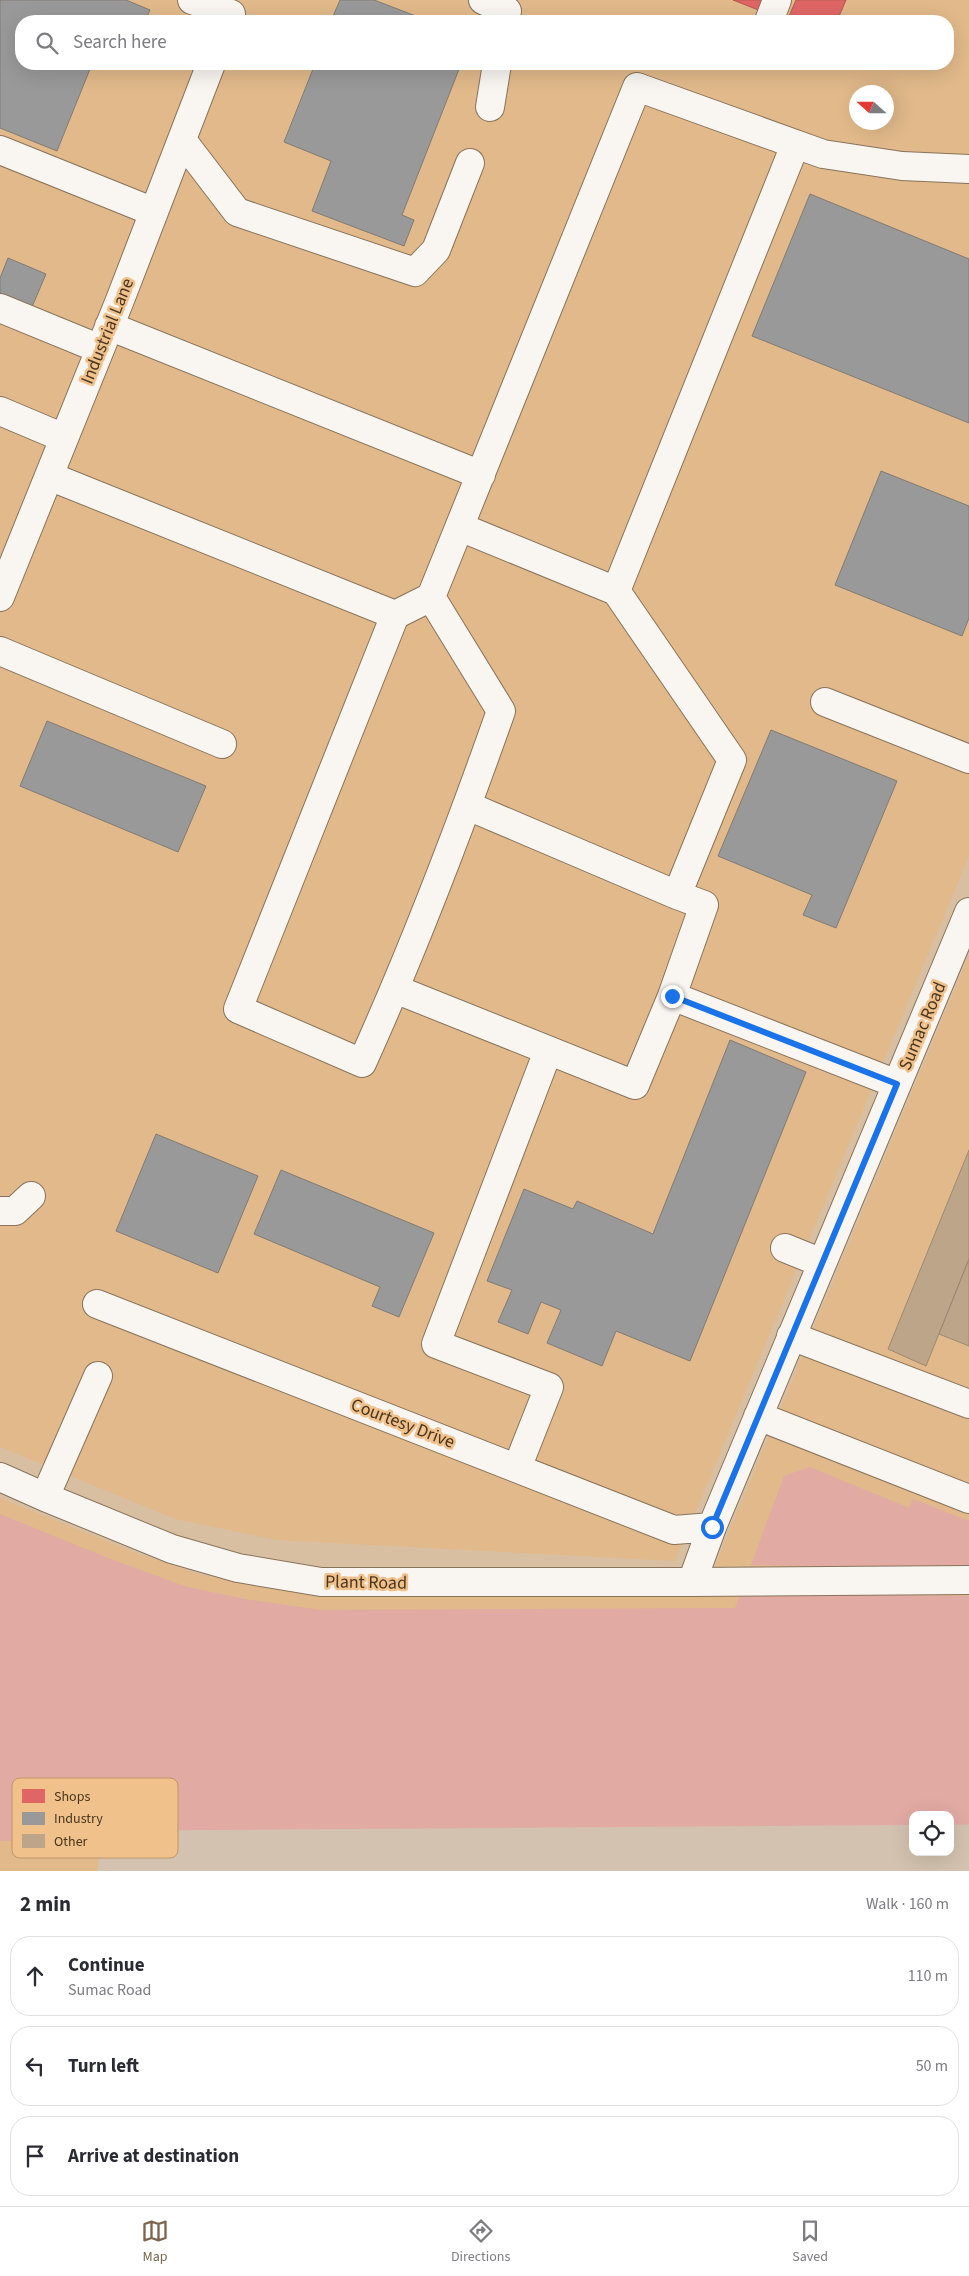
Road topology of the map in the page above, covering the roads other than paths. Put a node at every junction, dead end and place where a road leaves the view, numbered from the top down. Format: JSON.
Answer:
{"nodes":[{"id":1,"x":192,"y":0,"type":"edge"},
{"id":2,"x":483,"y":0,"type":"edge"},
{"id":3,"x":777,"y":0,"type":"edge"},
{"id":4,"x":231,"y":12,"type":"edge"},
{"id":5,"x":506,"y":15,"type":"edge"},
{"id":6,"x":771,"y":15,"type":"edge"},
{"id":7,"x":209,"y":70,"type":"edge"},
{"id":8,"x":497,"y":70,"type":"edge"},
{"id":9,"x":490,"y":107,"type":"dead end"},
{"id":10,"x":182,"y":140,"type":"junction"},
{"id":11,"x":795,"y":145,"type":"junction"},
{"id":12,"x":0,"y":150,"type":"edge"},
{"id":13,"x":470,"y":163,"type":"dead end"},
{"id":14,"x":964,"y":172,"type":"edge"},
{"id":15,"x":154,"y":212,"type":"junction"},
{"id":16,"x":0,"y":308,"type":"edge"},
{"id":17,"x":104,"y":338,"type":"junction"},
{"id":18,"x":0,"y":411,"type":"edge"},
{"id":19,"x":64,"y":438,"type":"junction"},
{"id":20,"x":481,"y":475,"type":"junction"},
{"id":21,"x":49,"y":476,"type":"junction"},
{"id":22,"x":460,"y":527,"type":"junction"},
{"id":23,"x":6,"y":567,"type":"edge"},
{"id":24,"x":616,"y":591,"type":"junction"},
{"id":25,"x":0,"y":597,"type":"edge"},
{"id":26,"x":431,"y":597,"type":"junction"},
{"id":27,"x":395,"y":616,"type":"junction"},
{"id":28,"x":0,"y":651,"type":"edge"},
{"id":29,"x":825,"y":702,"type":"dead end"},
{"id":30,"x":222,"y":744,"type":"dead end"},
{"id":31,"x":969,"y":759,"type":"edge"},
{"id":32,"x":468,"y":806,"type":"junction"},
{"id":33,"x":678,"y":895,"type":"junction"},
{"id":34,"x":969,"y":912,"type":"edge"},
{"id":35,"x":961,"y":956,"type":"edge"},
{"id":36,"x":395,"y":989,"type":"junction"},
{"id":37,"x":672,"y":996,"type":"junction"},
{"id":38,"x":548,"y":1050,"type":"junction"},
{"id":39,"x":897,"y":1084,"type":"junction"},
{"id":40,"x":31,"y":1196,"type":"dead end"},
{"id":41,"x":0,"y":1211,"type":"edge"},
{"id":42,"x":785,"y":1248,"type":"dead end"},
{"id":43,"x":822,"y":1263,"type":"junction"},
{"id":44,"x":97,"y":1304,"type":"dead end"},
{"id":45,"x":791,"y":1336,"type":"junction"},
{"id":46,"x":98,"y":1376,"type":"dead end"},
{"id":47,"x":969,"y":1404,"type":"edge"},
{"id":48,"x":758,"y":1416,"type":"junction"},
{"id":49,"x":517,"y":1468,"type":"junction"},
{"id":50,"x":0,"y":1477,"type":"edge"},
{"id":51,"x":45,"y":1498,"type":"junction"},
{"id":52,"x":969,"y":1499,"type":"edge"},
{"id":53,"x":712,"y":1527,"type":"junction"},
{"id":54,"x":969,"y":1580,"type":"edge"},
{"id":55,"x":692,"y":1582,"type":"junction"}],
"edges":[{"from":1,"to":4,"type":"street"},
{"from":2,"to":5,"type":"street"},
{"from":3,"to":6,"type":"street"},
{"from":7,"to":10,"type":"street","name":"Industrial Lane"},
{"from":8,"to":9,"type":"street"},
{"from":10,"to":13,"type":"street"},
{"from":10,"to":15,"type":"street","name":"Industrial Lane"},
{"from":11,"to":14,"type":"street"},
{"from":11,"to":20,"type":"street"},
{"from":11,"to":24,"type":"street"},
{"from":12,"to":15,"type":"street"},
{"from":15,"to":17,"type":"street","name":"Industrial Lane"},
{"from":16,"to":17,"type":"street"},
{"from":17,"to":19,"type":"street","name":"Industrial Lane"},
{"from":17,"to":20,"type":"street"},
{"from":18,"to":19,"type":"street"},
{"from":19,"to":21,"type":"street","name":"Industrial Lane"},
{"from":20,"to":22,"type":"street"},
{"from":21,"to":23,"type":"street","name":"Industrial Lane"},
{"from":21,"to":27,"type":"street"},
{"from":22,"to":24,"type":"street"},
{"from":22,"to":26,"type":"street"},
{"from":23,"to":25,"type":"street","name":"Industrial Lane"},
{"from":24,"to":33,"type":"street"},
{"from":26,"to":27,"type":"street"},
{"from":26,"to":32,"type":"street"},
{"from":27,"to":36,"type":"street"},
{"from":28,"to":30,"type":"street"},
{"from":29,"to":31,"type":"street"},
{"from":32,"to":33,"type":"street"},
{"from":32,"to":36,"type":"street"},
{"from":33,"to":37,"type":"street"},
{"from":34,"to":35,"type":"street","name":"Sumac Road"},
{"from":35,"to":39,"type":"street","name":"Sumac Road"},
{"from":36,"to":38,"type":"street"},
{"from":37,"to":38,"type":"street"},
{"from":37,"to":39,"type":"street"},
{"from":38,"to":49,"type":"street"},
{"from":39,"to":43,"type":"street","name":"Sumac Road"},
{"from":40,"to":41,"type":"street"},
{"from":42,"to":43,"type":"street"},
{"from":43,"to":45,"type":"street","name":"Sumac Road"},
{"from":44,"to":49,"type":"street","name":"Courtesy Drive"},
{"from":45,"to":47,"type":"street"},
{"from":45,"to":48,"type":"street","name":"Sumac Road"},
{"from":46,"to":51,"type":"street"},
{"from":48,"to":52,"type":"street"},
{"from":48,"to":53,"type":"street","name":"Sumac Road"},
{"from":49,"to":53,"type":"street","name":"Courtesy Drive"},
{"from":50,"to":51,"type":"street","name":"Plant Road"},
{"from":51,"to":55,"type":"street","name":"Plant Road"},
{"from":53,"to":55,"type":"street"},
{"from":54,"to":55,"type":"street","name":"Plant Road"}]}
